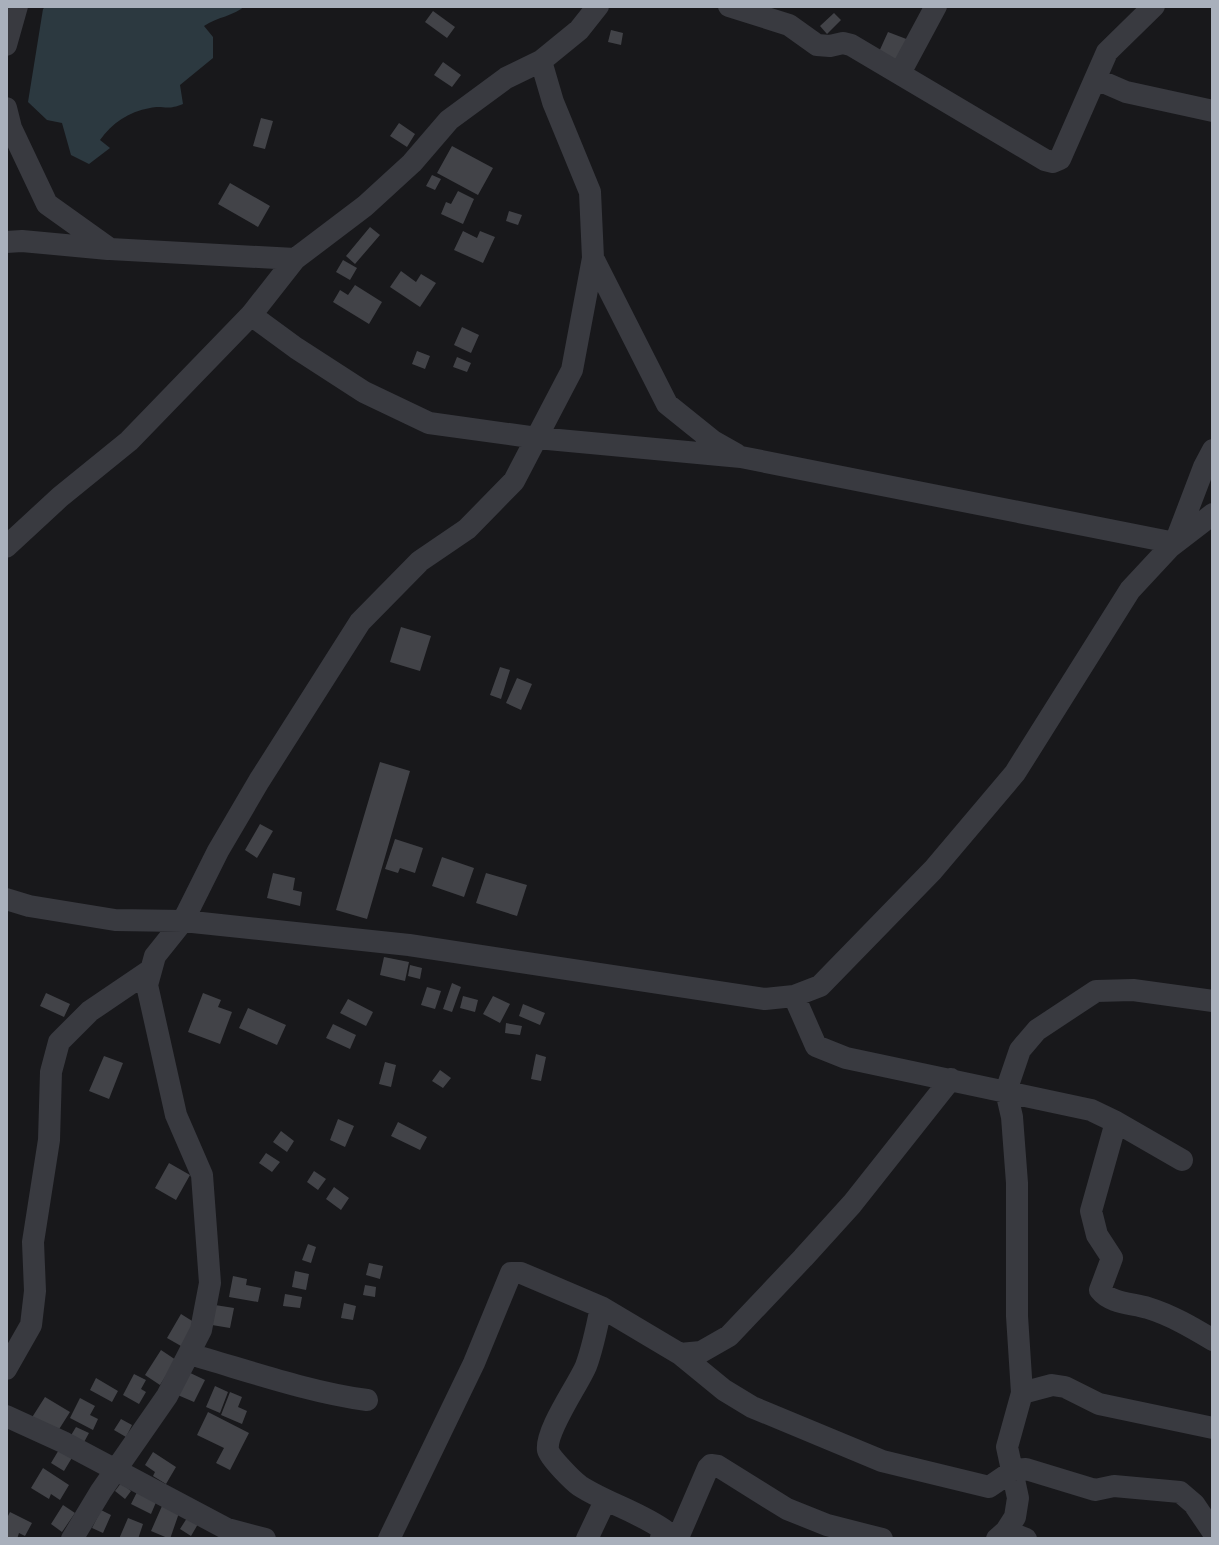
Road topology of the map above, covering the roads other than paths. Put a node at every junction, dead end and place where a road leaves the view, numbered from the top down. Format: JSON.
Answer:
{"nodes":[{"id":1,"x":17,"y":6,"type":"edge"},
{"id":2,"x":598,"y":6,"type":"edge"},
{"id":3,"x":729,"y":6,"type":"edge"},
{"id":4,"x":936,"y":6,"type":"edge"},
{"id":5,"x":1154,"y":6,"type":"edge"},
{"id":6,"x":796,"y":15,"type":"edge"},
{"id":7,"x":6,"y":45,"type":"edge"},
{"id":8,"x":541,"y":61,"type":"junction"},
{"id":9,"x":900,"y":73,"type":"junction"},
{"id":10,"x":1096,"y":79,"type":"junction"},
{"id":11,"x":6,"y":108,"type":"edge"},
{"id":12,"x":1213,"y":111,"type":"edge"},
{"id":13,"x":6,"y":242,"type":"edge"},
{"id":14,"x":110,"y":249,"type":"junction"},
{"id":15,"x":593,"y":258,"type":"junction"},
{"id":16,"x":295,"y":259,"type":"junction"},
{"id":17,"x":251,"y":315,"type":"junction"},
{"id":18,"x":537,"y":438,"type":"junction"},
{"id":19,"x":1213,"y":450,"type":"edge"},
{"id":20,"x":741,"y":457,"type":"junction"},
{"id":21,"x":1213,"y":514,"type":"edge"},
{"id":22,"x":1175,"y":543,"type":"junction"},
{"id":23,"x":6,"y":547,"type":"edge"},
{"id":24,"x":6,"y":899,"type":"edge"},
{"id":25,"x":183,"y":921,"type":"junction"},
{"id":26,"x":149,"y":971,"type":"junction"},
{"id":27,"x":794,"y":996,"type":"junction"},
{"id":28,"x":1213,"y":1001,"type":"edge"},
{"id":29,"x":951,"y":1079,"type":"junction"},
{"id":30,"x":1006,"y":1091,"type":"junction"},
{"id":31,"x":1116,"y":1122,"type":"junction"},
{"id":32,"x":1182,"y":1160,"type":"dead end"},
{"id":33,"x":601,"y":1307,"type":"junction"},
{"id":34,"x":1213,"y":1340,"type":"edge"},
{"id":35,"x":189,"y":1354,"type":"junction"},
{"id":36,"x":680,"y":1354,"type":"junction"},
{"id":37,"x":6,"y":1369,"type":"edge"},
{"id":38,"x":1022,"y":1393,"type":"junction"},
{"id":39,"x":367,"y":1400,"type":"dead end"},
{"id":40,"x":6,"y":1416,"type":"edge"},
{"id":41,"x":1213,"y":1428,"type":"edge"},
{"id":42,"x":116,"y":1470,"type":"junction"},
{"id":43,"x":1014,"y":1470,"type":"junction"},
{"id":44,"x":605,"y":1501,"type":"junction"},
{"id":45,"x":1213,"y":1532,"type":"edge"},
{"id":46,"x":664,"y":1535,"type":"edge"},
{"id":47,"x":1010,"y":1536,"type":"edge"},
{"id":48,"x":72,"y":1539,"type":"edge"},
{"id":49,"x":265,"y":1539,"type":"edge"},
{"id":50,"x":389,"y":1539,"type":"edge"},
{"id":51,"x":587,"y":1539,"type":"edge"},
{"id":52,"x":882,"y":1539,"type":"edge"}],
"edges":[{"from":1,"to":7,"type":"street"},
{"from":2,"to":8,"type":"street"},
{"from":3,"to":6,"type":"street"},
{"from":4,"to":9,"type":"street"},
{"from":5,"to":10,"type":"street"},
{"from":6,"to":9,"type":"street"},
{"from":8,"to":15,"type":"street"},
{"from":8,"to":16,"type":"street"},
{"from":9,"to":10,"type":"street"},
{"from":10,"to":12,"type":"street"},
{"from":11,"to":14,"type":"street"},
{"from":13,"to":14,"type":"street"},
{"from":14,"to":16,"type":"street"},
{"from":15,"to":18,"type":"street"},
{"from":15,"to":20,"type":"street"},
{"from":16,"to":17,"type":"street"},
{"from":17,"to":18,"type":"street"},
{"from":17,"to":23,"type":"street"},
{"from":18,"to":20,"type":"street"},
{"from":18,"to":25,"type":"street"},
{"from":19,"to":22,"type":"street"},
{"from":20,"to":22,"type":"street"},
{"from":21,"to":22,"type":"street"},
{"from":22,"to":27,"type":"street"},
{"from":24,"to":25,"type":"street"},
{"from":25,"to":26,"type":"street"},
{"from":25,"to":27,"type":"street"},
{"from":26,"to":35,"type":"street"},
{"from":26,"to":37,"type":"street"},
{"from":27,"to":29,"type":"street"},
{"from":28,"to":30,"type":"street"},
{"from":29,"to":30,"type":"street"},
{"from":29,"to":36,"type":"street"},
{"from":30,"to":31,"type":"street"},
{"from":30,"to":38,"type":"street"},
{"from":31,"to":32,"type":"street"},
{"from":31,"to":34,"type":"street"},
{"from":33,"to":36,"type":"street"},
{"from":33,"to":44,"type":"street"},
{"from":33,"to":50,"type":"street"},
{"from":35,"to":39,"type":"street"},
{"from":35,"to":42,"type":"street"},
{"from":36,"to":43,"type":"street"},
{"from":38,"to":41,"type":"street"},
{"from":38,"to":43,"type":"street"},
{"from":40,"to":42,"type":"street"},
{"from":42,"to":48,"type":"street"},
{"from":42,"to":49,"type":"street"},
{"from":43,"to":45,"type":"street"},
{"from":43,"to":47,"type":"street"},
{"from":44,"to":46,"type":"street"},
{"from":44,"to":51,"type":"street"},
{"from":46,"to":52,"type":"street"}]}
